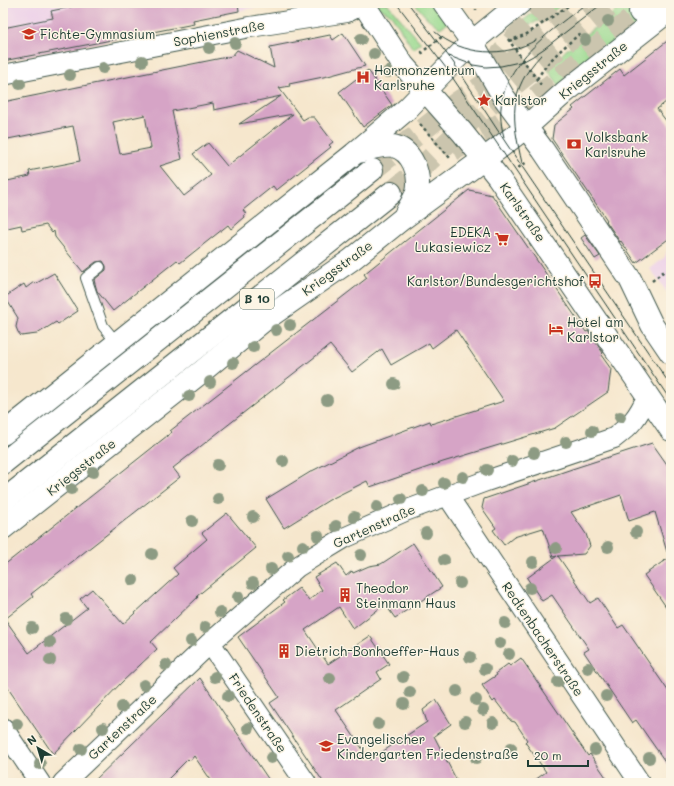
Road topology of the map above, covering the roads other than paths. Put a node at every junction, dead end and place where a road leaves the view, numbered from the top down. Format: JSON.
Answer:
{"nodes":[{"id":1,"x":363,"y":3,"type":"edge"},
{"id":2,"x":444,"y":3,"type":"edge"},
{"id":3,"x":520,"y":3,"type":"edge"},
{"id":4,"x":671,"y":9,"type":"edge"},
{"id":5,"x":307,"y":10,"type":"edge"},
{"id":6,"x":472,"y":42,"type":"junction"},
{"id":7,"x":3,"y":75,"type":"edge"},
{"id":8,"x":426,"y":90,"type":"junction"},
{"id":9,"x":526,"y":127,"type":"junction"},
{"id":10,"x":354,"y":154,"type":"junction"},
{"id":11,"x":484,"y":159,"type":"junction"},
{"id":12,"x":372,"y":170,"type":"tunnel mouth"},
{"id":13,"x":391,"y":193,"type":"tunnel mouth"},
{"id":14,"x":402,"y":219,"type":"junction"},
{"id":15,"x":100,"y":267,"type":"dead end"},
{"id":16,"x":117,"y":343,"type":"junction"},
{"id":17,"x":671,"y":353,"type":"edge"},
{"id":18,"x":647,"y":397,"type":"junction"},
{"id":19,"x":671,"y":430,"type":"edge"},
{"id":20,"x":3,"y":434,"type":"edge"},
{"id":21,"x":3,"y":463,"type":"edge"},
{"id":22,"x":447,"y":495,"type":"junction"},
{"id":23,"x":3,"y":501,"type":"edge"},
{"id":24,"x":3,"y":528,"type":"edge"},
{"id":25,"x":210,"y":644,"type":"junction"},
{"id":26,"x":3,"y":728,"type":"edge"},
{"id":27,"x":40,"y":783,"type":"edge"},
{"id":28,"x":63,"y":783,"type":"edge"},
{"id":29,"x":306,"y":783,"type":"edge"},
{"id":30,"x":640,"y":783,"type":"edge"}],
"edges":[{"from":1,"to":5,"type":"street","name":"Sophienstraße"},
{"from":1,"to":8,"type":"main road","name":"Karlstraße"},
{"from":2,"to":6,"type":"main road"},
{"from":3,"to":6,"type":"main road"},
{"from":4,"to":9,"type":"main road","name":"Kriegsstraße"},
{"from":5,"to":7,"type":"street","name":"Sophienstraße"},
{"from":6,"to":8,"type":"main road"},
{"from":6,"to":9,"type":"main road"},
{"from":8,"to":10,"type":"main road"},
{"from":8,"to":11,"type":"main road","name":"Karlstraße"},
{"from":9,"to":11,"type":"main road","name":"Kriegsstraße"},
{"from":9,"to":17,"type":"main road"},
{"from":10,"to":14,"type":"main road"},
{"from":10,"to":16,"type":"main road"},
{"from":11,"to":14,"type":"main road","name":"Kriegsstraße"},
{"from":11,"to":18,"type":"main road","name":"Karlstraße"},
{"from":12,"to":21,"type":"main road","number":"B 10"},
{"from":13,"to":23,"type":"main road","number":"B 10"},
{"from":14,"to":24,"type":"main road","name":"Kriegsstraße"},
{"from":15,"to":16,"type":"lane"},
{"from":16,"to":20,"type":"main road"},
{"from":18,"to":19,"type":"main road","name":"Karlstraße"},
{"from":18,"to":22,"type":"street","name":"Gartenstraße"},
{"from":22,"to":25,"type":"street","name":"Gartenstraße"},
{"from":22,"to":30,"type":"street","name":"Redtenbacherstraße"},
{"from":25,"to":28,"type":"street","name":"Gartenstraße"},
{"from":25,"to":29,"type":"street","name":"Friedenstraße"},
{"from":26,"to":27,"type":"street"}]}
